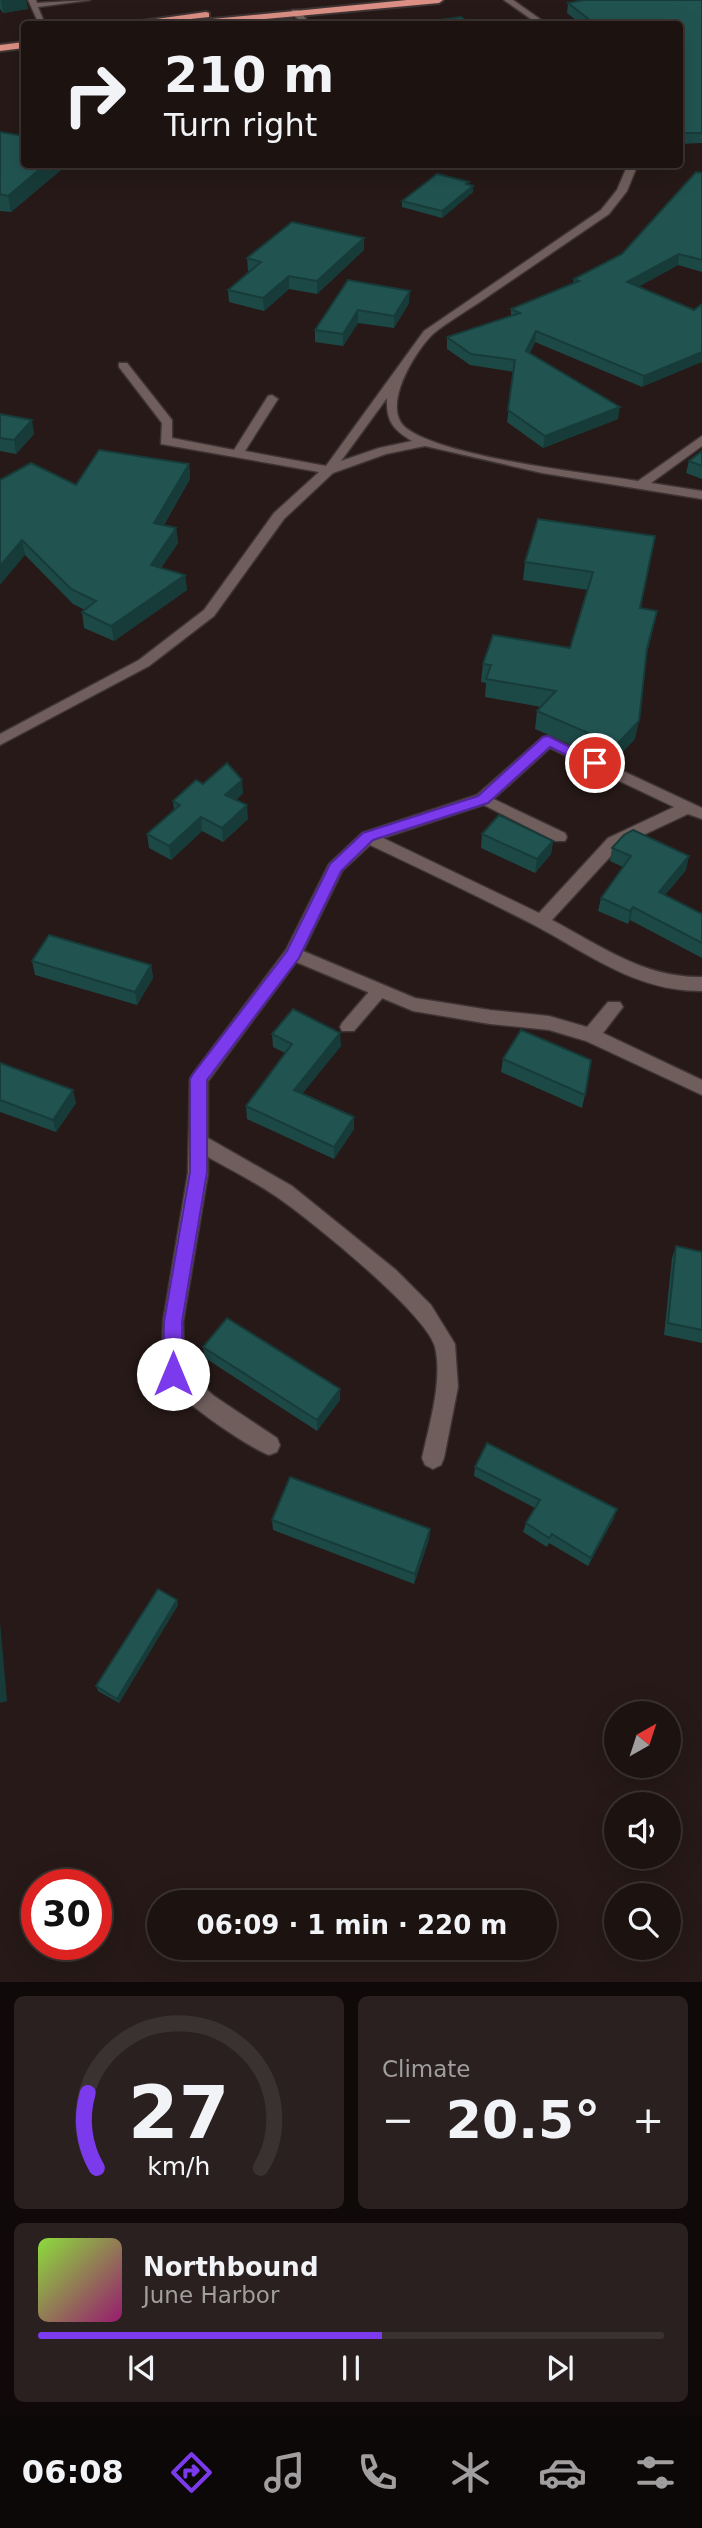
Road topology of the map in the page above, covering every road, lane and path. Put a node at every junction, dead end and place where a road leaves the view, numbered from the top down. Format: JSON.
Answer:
{"nodes":[{"id":1,"x":86,"y":0,"type":"edge"},
{"id":2,"x":349,"y":0,"type":"edge"},
{"id":3,"x":439,"y":0,"type":"edge"},
{"id":4,"x":508,"y":0,"type":"edge"},
{"id":5,"x":33,"y":2,"type":"edge"},
{"id":6,"x":295,"y":12,"type":"junction"},
{"id":7,"x":41,"y":21,"type":"edge"},
{"id":8,"x":153,"y":21,"type":"edge"},
{"id":9,"x":218,"y":21,"type":"edge"},
{"id":10,"x":305,"y":21,"type":"edge"},
{"id":11,"x":539,"y":21,"type":"edge"},
{"id":12,"x":21,"y":37,"type":"edge"},
{"id":13,"x":0,"y":40,"type":"edge"},
{"id":14,"x":21,"y":45,"type":"edge"},
{"id":15,"x":0,"y":48,"type":"edge"},
{"id":16,"x":631,"y":168,"type":"edge"},
{"id":17,"x":123,"y":365,"type":"dead end"},
{"id":18,"x":395,"y":377,"type":"junction"},
{"id":19,"x":272,"y":399,"type":"dead end"},
{"id":20,"x":702,"y":440,"type":"edge"},
{"id":21,"x":422,"y":443,"type":"junction"},
{"id":22,"x":238,"y":453,"type":"junction"},
{"id":23,"x":329,"y":470,"type":"junction"},
{"id":24,"x":642,"y":484,"type":"junction"},
{"id":25,"x":702,"y":495,"type":"edge"},
{"id":26,"x":0,"y":740,"type":"edge"},
{"id":27,"x":483,"y":800,"type":"junction"},
{"id":28,"x":695,"y":811,"type":"edge"},
{"id":29,"x":368,"y":836,"type":"junction"},
{"id":30,"x":560,"y":838,"type":"dead end"},
{"id":31,"x":541,"y":921,"type":"junction"},
{"id":32,"x":293,"y":954,"type":"junction"},
{"id":33,"x":702,"y":984,"type":"edge"},
{"id":34,"x":379,"y":991,"type":"junction"},
{"id":35,"x":614,"y":1007,"type":"dead end"},
{"id":36,"x":348,"y":1027,"type":"dead end"},
{"id":37,"x":590,"y":1035,"type":"junction"},
{"id":38,"x":702,"y":1088,"type":"edge"},
{"id":39,"x":197,"y":1141,"type":"junction"},
{"id":40,"x":269,"y":1445,"type":"dead end"},
{"id":41,"x":433,"y":1458,"type":"dead end"}],
"edges":[{"from":1,"to":5,"type":"lane"},
{"from":2,"to":8,"type":"highway"},
{"from":3,"to":6,"type":"highway"},
{"from":4,"to":11,"type":"street"},
{"from":5,"to":7,"type":"lane"},
{"from":6,"to":9,"type":"highway"},
{"from":6,"to":10,"type":"lane"},
{"from":12,"to":13,"type":"highway"},
{"from":14,"to":15,"type":"highway"},
{"from":16,"to":18,"type":"street"},
{"from":17,"to":22,"type":"street"},
{"from":18,"to":21,"type":"street"},
{"from":18,"to":23,"type":"street"},
{"from":19,"to":22,"type":"street"},
{"from":20,"to":24,"type":"street"},
{"from":21,"to":23,"type":"street"},
{"from":21,"to":24,"type":"street"},
{"from":22,"to":23,"type":"street"},
{"from":23,"to":26,"type":"street"},
{"from":24,"to":25,"type":"street"},
{"from":27,"to":28,"type":"street"},
{"from":27,"to":29,"type":"street"},
{"from":27,"to":30,"type":"lane"},
{"from":28,"to":31,"type":"street"},
{"from":29,"to":31,"type":"street"},
{"from":29,"to":32,"type":"street"},
{"from":31,"to":33,"type":"street"},
{"from":32,"to":34,"type":"street"},
{"from":32,"to":39,"type":"street"},
{"from":34,"to":36,"type":"lane"},
{"from":34,"to":37,"type":"street"},
{"from":35,"to":37,"type":"street"},
{"from":37,"to":38,"type":"street"},
{"from":39,"to":40,"type":"street"},
{"from":39,"to":41,"type":"street"}]}
